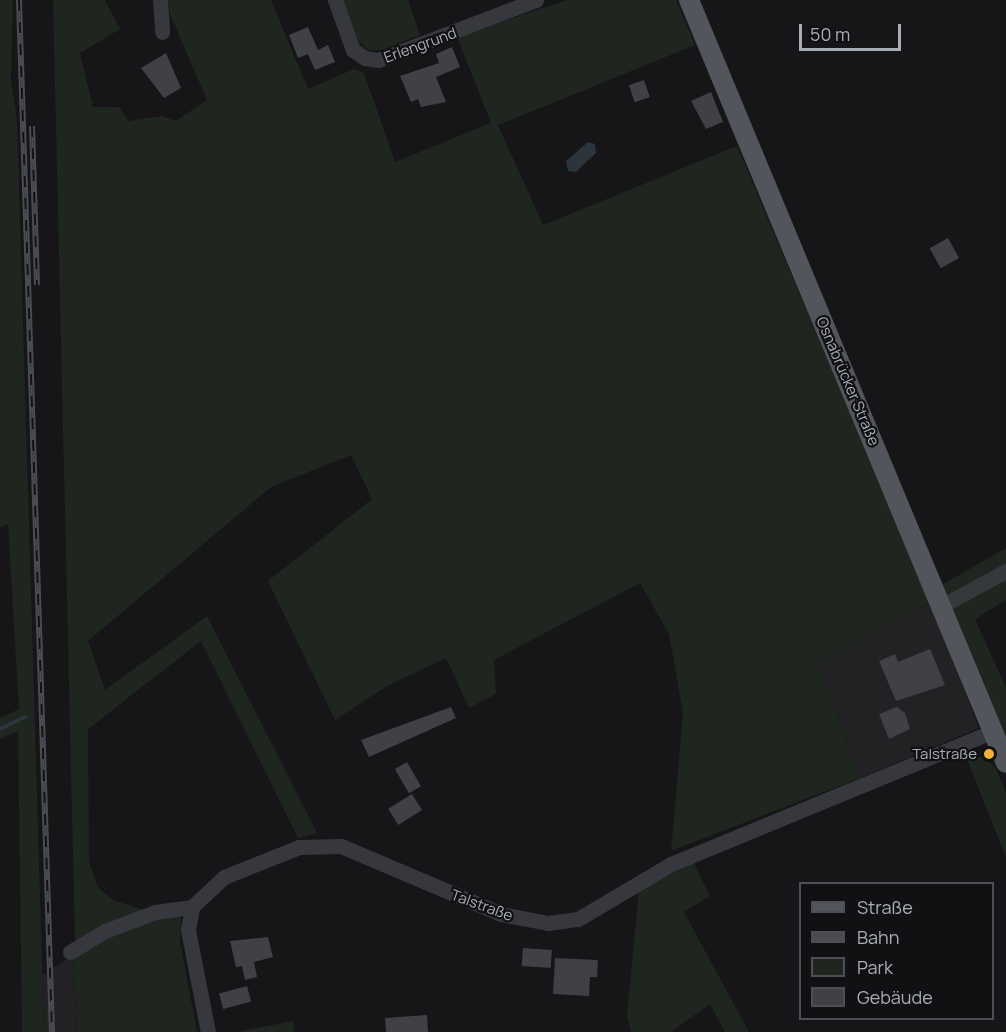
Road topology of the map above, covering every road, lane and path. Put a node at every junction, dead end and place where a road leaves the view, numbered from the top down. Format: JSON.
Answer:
{"nodes":[{"id":1,"x":160,"y":0,"type":"edge"},
{"id":2,"x":335,"y":0,"type":"edge"},
{"id":3,"x":536,"y":0,"type":"edge"},
{"id":4,"x":689,"y":0,"type":"edge"},
{"id":5,"x":162,"y":32,"type":"dead end"},
{"id":6,"x":1006,"y":571,"type":"edge"},
{"id":7,"x":941,"y":606,"type":"junction"},
{"id":8,"x":993,"y":731,"type":"junction"},
{"id":9,"x":1006,"y":763,"type":"edge"},
{"id":10,"x":192,"y":907,"type":"junction"},
{"id":11,"x":70,"y":952,"type":"dead end"},
{"id":12,"x":208,"y":1032,"type":"edge"}],
"edges":[{"from":1,"to":5,"type":"street"},
{"from":2,"to":3,"type":"street","name":"Erlengrund"},
{"from":4,"to":7,"type":"main road","name":"Osnabrücker Straße"},
{"from":6,"to":7,"type":"street"},
{"from":7,"to":8,"type":"main road","name":"Osnabrücker Straße"},
{"from":8,"to":9,"type":"main road","name":"Osnabrücker Straße"},
{"from":8,"to":10,"type":"street","name":"Talstraße"},
{"from":10,"to":11,"type":"street"},
{"from":10,"to":12,"type":"street"}]}
